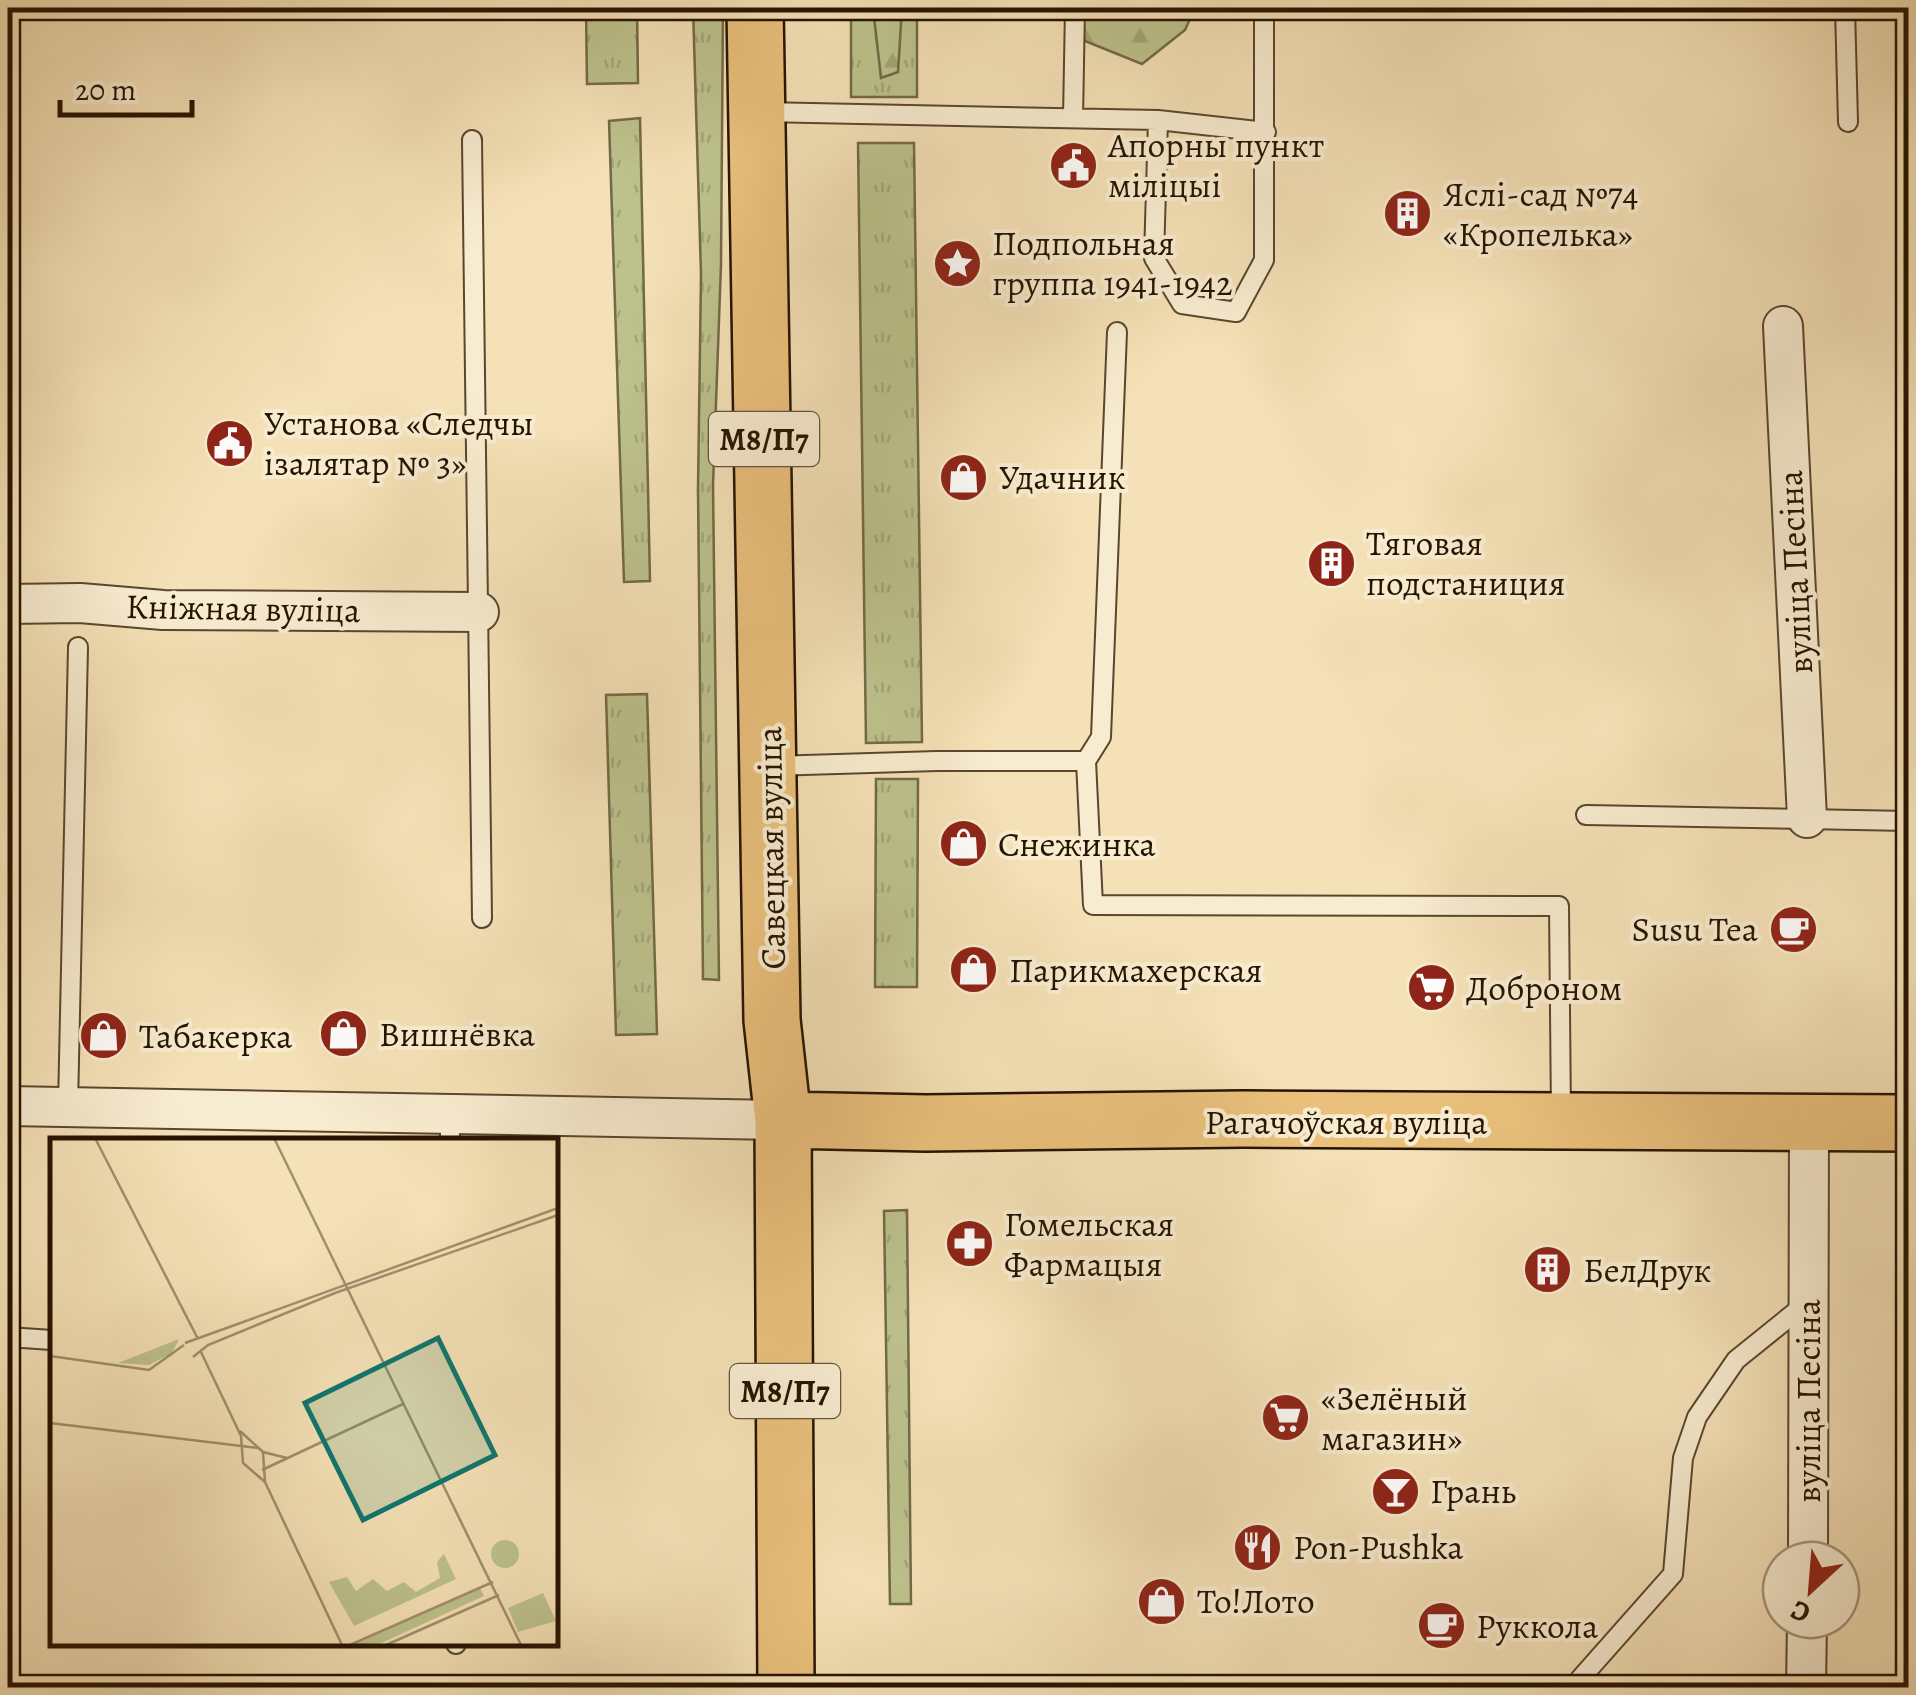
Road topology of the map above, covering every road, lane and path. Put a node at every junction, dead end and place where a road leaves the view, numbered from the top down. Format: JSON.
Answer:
{"nodes":[{"id":1,"x":755,"y":8,"type":"edge"},
{"id":2,"x":1075,"y":8,"type":"edge"},
{"id":3,"x":1264,"y":8,"type":"edge"},
{"id":4,"x":1845,"y":8,"type":"edge"},
{"id":5,"x":758,"y":112,"type":"junction"},
{"id":6,"x":1073,"y":118,"type":"junction"},
{"id":7,"x":1158,"y":120,"type":"junction"},
{"id":8,"x":1848,"y":122,"type":"dead end"},
{"id":9,"x":1266,"y":132,"type":"junction"},
{"id":10,"x":472,"y":140,"type":"dead end"},
{"id":11,"x":1783,"y":326,"type":"dead end"},
{"id":12,"x":1117,"y":332,"type":"dead end"},
{"id":13,"x":8,"y":604,"type":"edge"},
{"id":14,"x":479,"y":612,"type":"junction"},
{"id":15,"x":78,"y":647,"type":"dead end"},
{"id":16,"x":1086,"y":761,"type":"junction"},
{"id":17,"x":770,"y":766,"type":"junction"},
{"id":18,"x":1586,"y":816,"type":"dead end"},
{"id":19,"x":1807,"y":818,"type":"junction"},
{"id":20,"x":1908,"y":821,"type":"edge"},
{"id":21,"x":482,"y":918,"type":"dead end"},
{"id":22,"x":8,"y":1106,"type":"edge"},
{"id":23,"x":68,"y":1106,"type":"junction"},
{"id":24,"x":783,"y":1120,"type":"junction"},
{"id":25,"x":1561,"y":1121,"type":"junction"},
{"id":26,"x":1809,"y":1122,"type":"junction"},
{"id":27,"x":1908,"y":1122,"type":"edge"},
{"id":28,"x":450,"y":1127,"type":"edge"},
{"id":29,"x":1808,"y":1301,"type":"junction"},
{"id":30,"x":8,"y":1337,"type":"edge"},
{"id":31,"x":50,"y":1340,"type":"edge"},
{"id":32,"x":1808,"y":1540,"type":"edge"},
{"id":33,"x":1807,"y":1640,"type":"edge"},
{"id":34,"x":786,"y":1688,"type":"edge"},
{"id":35,"x":1580,"y":1688,"type":"edge"},
{"id":36,"x":1806,"y":1688,"type":"edge"}],
"edges":[{"from":1,"to":5,"type":"main road","name":"Савецкая вуліца","number":"М8/П7"},
{"from":2,"to":6,"type":"lane"},
{"from":3,"to":9,"type":"lane"},
{"from":4,"to":8,"type":"lane"},
{"from":5,"to":6,"type":"lane"},
{"from":5,"to":17,"type":"main road","name":"Савецкая вуліца","number":"М8/П7"},
{"from":6,"to":7,"type":"lane"},
{"from":7,"to":9,"type":"lane"},
{"from":7,"to":9,"type":"lane"},
{"from":10,"to":14,"type":"lane"},
{"from":11,"to":19,"type":"street","name":"вуліца Песіна"},
{"from":12,"to":16,"type":"lane"},
{"from":13,"to":14,"type":"street","name":"Кніжная вуліца"},
{"from":14,"to":21,"type":"lane"},
{"from":15,"to":23,"type":"lane"},
{"from":16,"to":17,"type":"lane"},
{"from":16,"to":25,"type":"lane"},
{"from":17,"to":24,"type":"main road","name":"Савецкая вуліца","number":"М8/П7"},
{"from":18,"to":19,"type":"lane"},
{"from":19,"to":20,"type":"lane"},
{"from":22,"to":23,"type":"street"},
{"from":23,"to":28,"type":"street"},
{"from":24,"to":25,"type":"main road","name":"Рагачоўская вуліца"},
{"from":24,"to":28,"type":"street"},
{"from":24,"to":34,"type":"main road","name":"Савецкая вуліца","number":"М8/П7"},
{"from":25,"to":26,"type":"main road","name":"Рагачоўская вуліца"},
{"from":26,"to":27,"type":"main road","name":"Рагачоўская вуліца"},
{"from":26,"to":29,"type":"street","name":"вуліца Песіна"},
{"from":29,"to":32,"type":"street","name":"вуліца Песіна"},
{"from":29,"to":35,"type":"lane"},
{"from":30,"to":31,"type":"lane"},
{"from":33,"to":36,"type":"street"}]}
